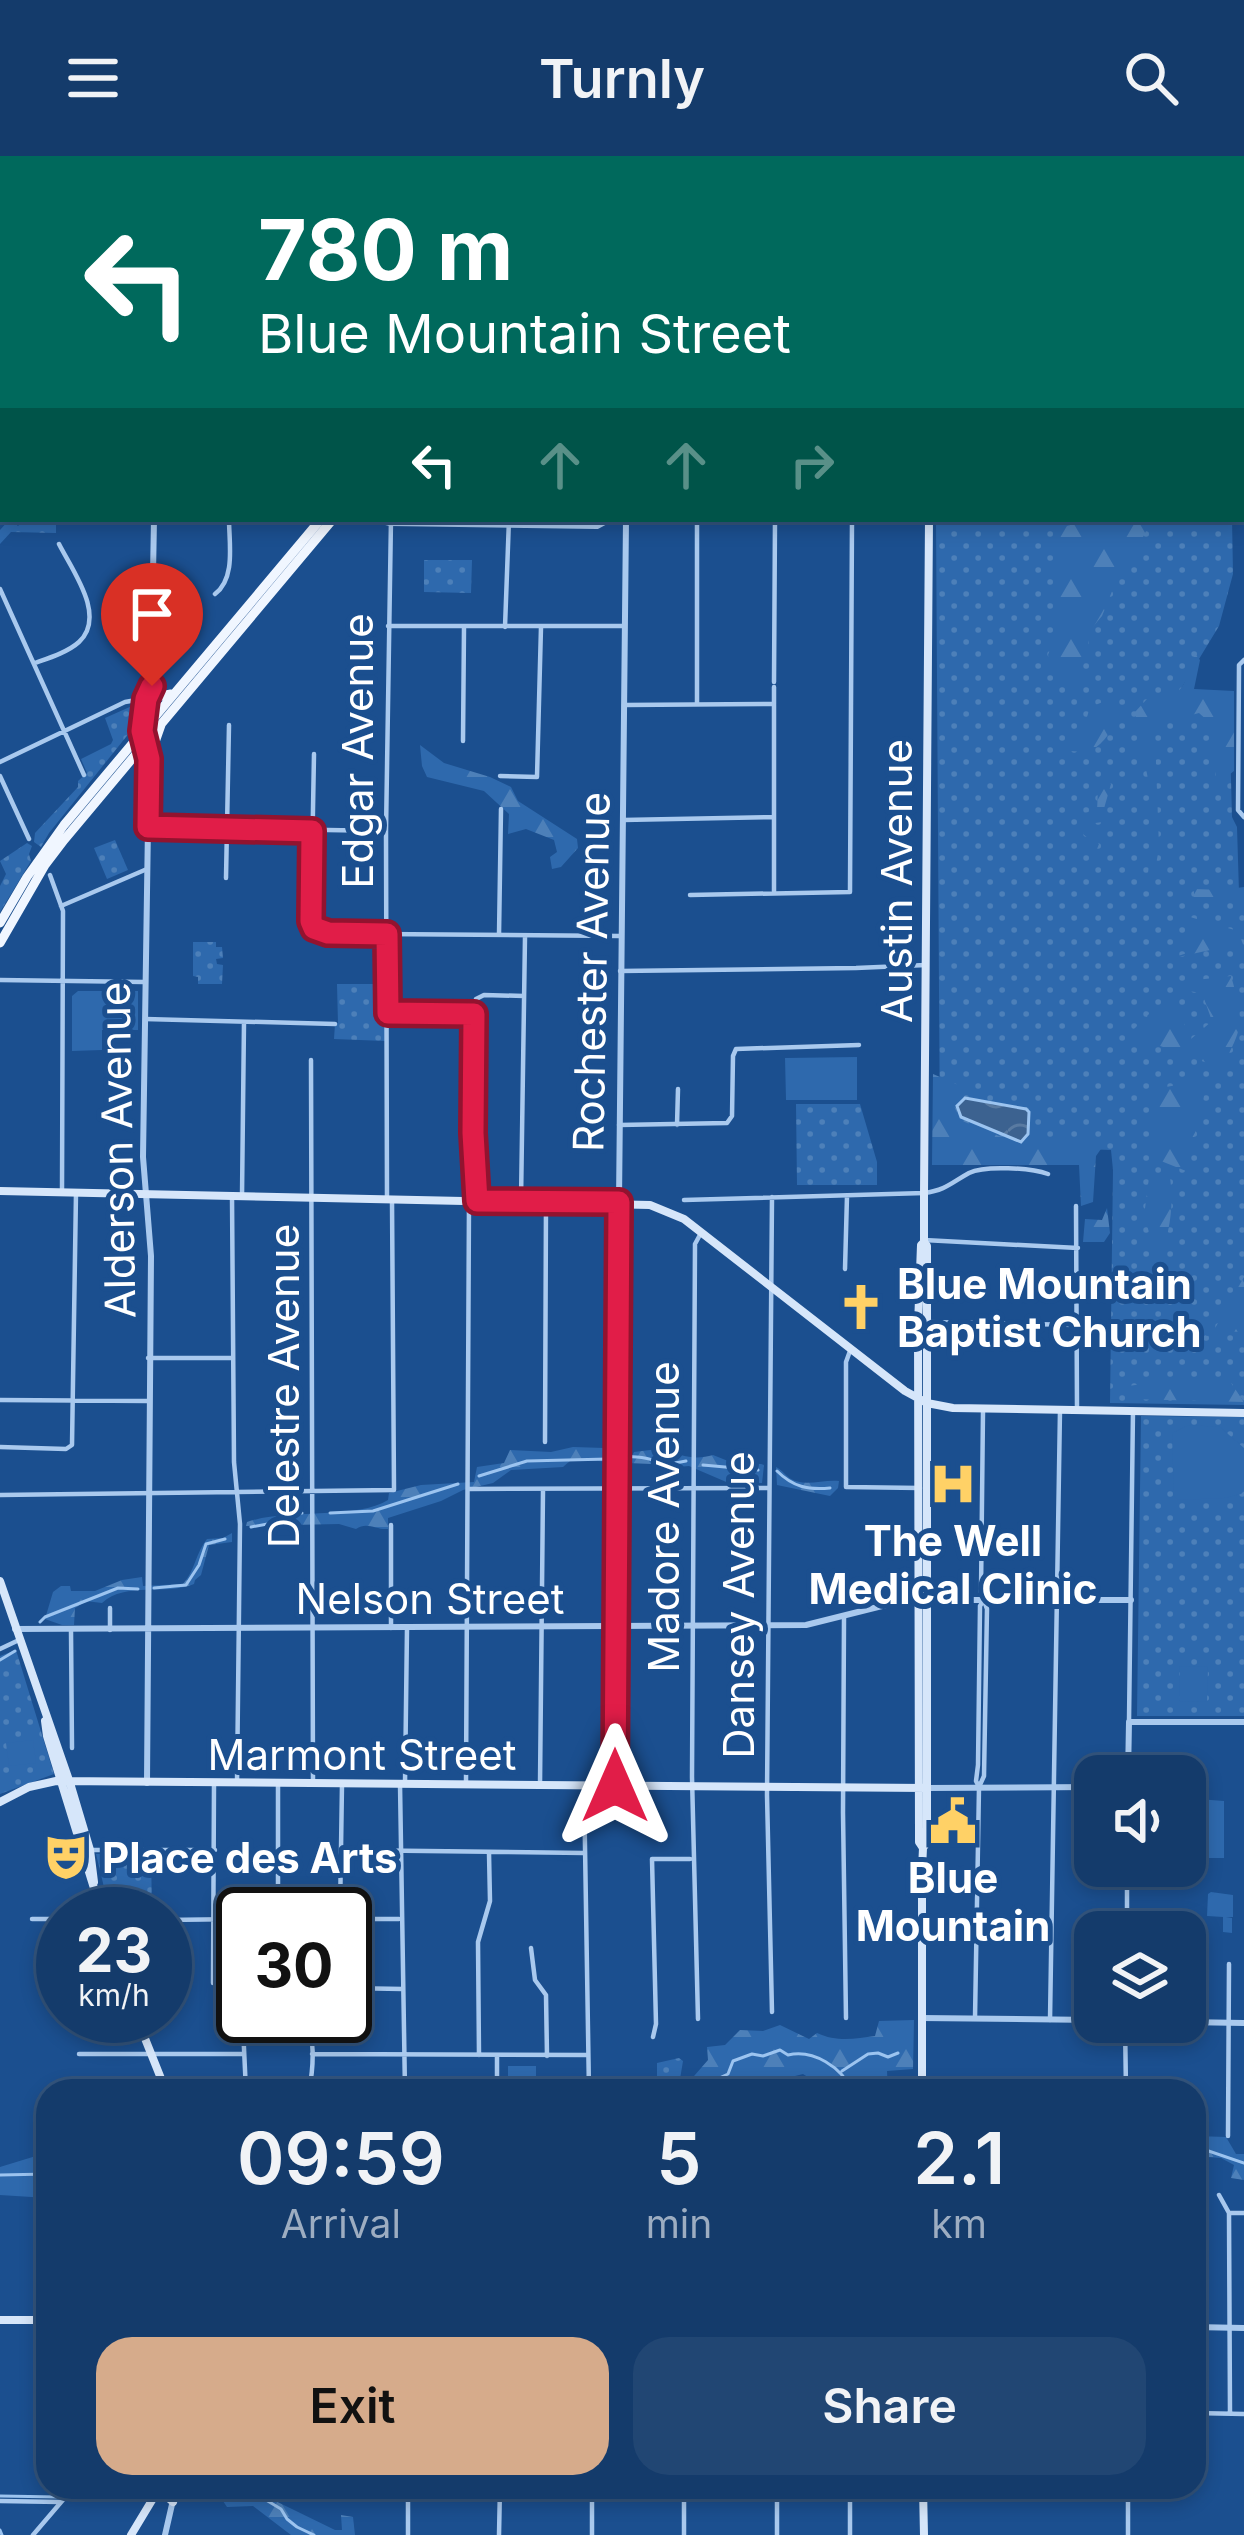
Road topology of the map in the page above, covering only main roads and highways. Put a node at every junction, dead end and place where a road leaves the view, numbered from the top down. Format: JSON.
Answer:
{"nodes":[{"id":1,"x":318,"y":522,"type":"edge"},
{"id":2,"x":330,"y":522,"type":"edge"},
{"id":3,"x":929,"y":522,"type":"edge"},
{"id":4,"x":152,"y":686,"type":"road end"},
{"id":5,"x":166,"y":694,"type":"junction"},
{"id":6,"x":146,"y":699,"type":"road end"},
{"id":7,"x":163,"y":721,"type":"junction"},
{"id":8,"x":143,"y":736,"type":"junction"},
{"id":9,"x":130,"y":759,"type":"junction"},
{"id":10,"x":0,"y":923,"type":"edge"},
{"id":11,"x":0,"y":943,"type":"edge"},
{"id":12,"x":0,"y":1191,"type":"edge"},
{"id":13,"x":924,"y":1241,"type":"junction"},
{"id":14,"x":923,"y":1402,"type":"junction"},
{"id":15,"x":1244,"y":1413,"type":"edge"},
{"id":16,"x":0,"y":1581,"type":"edge"},
{"id":17,"x":65,"y":1782,"type":"junction"},
{"id":18,"x":924,"y":1788,"type":"junction"},
{"id":19,"x":0,"y":1802,"type":"edge"},
{"id":20,"x":94,"y":1882,"type":"junction"},
{"id":21,"x":95,"y":1887,"type":"edge"},
{"id":22,"x":147,"y":2043,"type":"edge"},
{"id":23,"x":161,"y":2079,"type":"edge"},
{"id":24,"x":922,"y":2079,"type":"edge"},
{"id":25,"x":0,"y":2320,"type":"edge"},
{"id":26,"x":36,"y":2320,"type":"edge"},
{"id":27,"x":153,"y":2499,"type":"edge"},
{"id":28,"x":923,"y":2499,"type":"edge"},
{"id":29,"x":131,"y":2535,"type":"edge"},
{"id":30,"x":924,"y":2535,"type":"edge"}],
"edges":[{"from":1,"to":5,"type":"main road"},
{"from":2,"to":7,"type":"main road"},
{"from":3,"to":13,"type":"main road","name":"Austin Avenue"},
{"from":4,"to":5,"type":"main road"},
{"from":5,"to":6,"type":"main road"},
{"from":5,"to":8,"type":"main road"},
{"from":7,"to":8,"type":"main road"},
{"from":7,"to":9,"type":"main road"},
{"from":8,"to":9,"type":"main road"},
{"from":8,"to":10,"type":"main road"},
{"from":9,"to":11,"type":"main road"},
{"from":12,"to":14,"type":"main road"},
{"from":13,"to":14,"type":"main road","name":"Austin Avenue"},
{"from":13,"to":14,"type":"main road","name":"Austin Avenue"},
{"from":14,"to":15,"type":"main road"},
{"from":14,"to":18,"type":"main road","name":"Austin Avenue"},
{"from":16,"to":17,"type":"main road"},
{"from":17,"to":18,"type":"main road","name":"Marmont Street"},
{"from":17,"to":19,"type":"main road","name":"Marmont Street"},
{"from":17,"to":20,"type":"main road"},
{"from":17,"to":20,"type":"main road"},
{"from":18,"to":24,"type":"main road","name":"Austin Avenue"},
{"from":20,"to":21,"type":"main road"},
{"from":22,"to":23,"type":"main road"},
{"from":25,"to":26,"type":"main road"},
{"from":27,"to":29,"type":"main road"},
{"from":28,"to":30,"type":"main road"}]}
